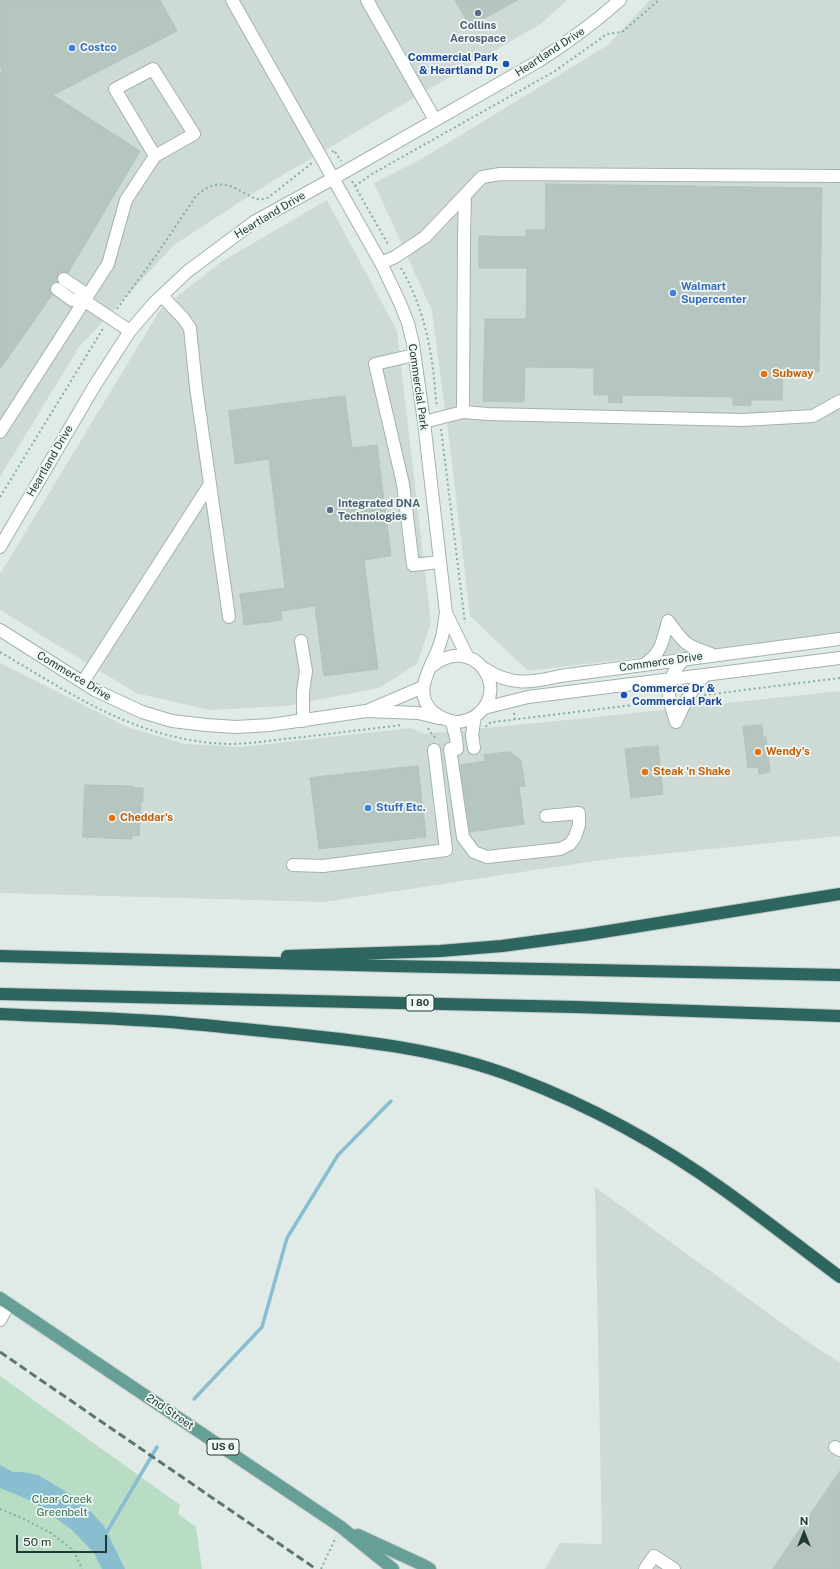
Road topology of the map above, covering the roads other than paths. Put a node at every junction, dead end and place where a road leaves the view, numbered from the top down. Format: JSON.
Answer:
{"nodes":[{"id":1,"x":232,"y":0,"type":"edge"},
{"id":2,"x":367,"y":0,"type":"edge"},
{"id":3,"x":620,"y":0,"type":"edge"},
{"id":4,"x":435,"y":120,"type":"junction"},
{"id":5,"x":155,"y":156,"type":"junction"},
{"id":6,"x":840,"y":176,"type":"edge"},
{"id":7,"x":334,"y":178,"type":"junction"},
{"id":8,"x":466,"y":195,"type":"junction"},
{"id":9,"x":381,"y":263,"type":"junction"},
{"id":10,"x":60,"y":284,"type":"dead end"},
{"id":11,"x":162,"y":296,"type":"junction"},
{"id":12,"x":85,"y":301,"type":"junction"},
{"id":13,"x":130,"y":331,"type":"junction"},
{"id":14,"x":414,"y":355,"type":"junction"},
{"id":15,"x":840,"y":401,"type":"edge"},
{"id":16,"x":463,"y":412,"type":"junction"},
{"id":17,"x":424,"y":422,"type":"junction"},
{"id":18,"x":0,"y":432,"type":"edge"},
{"id":19,"x":210,"y":484,"type":"junction"},
{"id":20,"x":0,"y":547,"type":"edge"},
{"id":21,"x":440,"y":562,"type":"junction"},
{"id":22,"x":446,"y":613,"type":"junction"},
{"id":23,"x":229,"y":616,"type":"dead end"},
{"id":24,"x":0,"y":630,"type":"edge"},
{"id":25,"x":840,"y":639,"type":"edge"},
{"id":26,"x":301,"y":641,"type":"dead end"},
{"id":27,"x":714,"y":655,"type":"junction"},
{"id":28,"x":468,"y":656,"type":"junction"},
{"id":29,"x":840,"y":658,"type":"edge"},
{"id":30,"x":684,"y":659,"type":"junction"},
{"id":31,"x":644,"y":664,"type":"junction"},
{"id":32,"x":432,"y":666,"type":"junction"},
{"id":33,"x":484,"y":669,"type":"junction"},
{"id":34,"x":705,"y":675,"type":"junction"},
{"id":35,"x":669,"y":680,"type":"junction"},
{"id":36,"x":83,"y":682,"type":"junction"},
{"id":37,"x":423,"y":686,"type":"junction"},
{"id":38,"x":366,"y":711,"type":"junction"},
{"id":39,"x":480,"y":712,"type":"junction"},
{"id":40,"x":303,"y":721,"type":"junction"},
{"id":41,"x":450,"y":721,"type":"junction"},
{"id":42,"x":437,"y":745,"type":"road end"},
{"id":43,"x":474,"y":748,"type":"dead end"},
{"id":44,"x":546,"y":816,"type":"dead end"},
{"id":45,"x":294,"y":865,"type":"dead end"},
{"id":46,"x":840,"y":894,"type":"edge"},
{"id":47,"x":0,"y":956,"type":"edge"},
{"id":48,"x":196,"y":961,"type":"junction"},
{"id":49,"x":840,"y":975,"type":"edge"},
{"id":50,"x":0,"y":994,"type":"edge"},
{"id":51,"x":0,"y":1014,"type":"edge"},
{"id":52,"x":840,"y":1016,"type":"edge"},
{"id":53,"x":840,"y":1277,"type":"edge"},
{"id":54,"x":4,"y":1301,"type":"edge"},
{"id":55,"x":0,"y":1320,"type":"edge"},
{"id":56,"x":341,"y":1527,"type":"junction"},
{"id":57,"x":393,"y":1569,"type":"edge"},
{"id":58,"x":430,"y":1569,"type":"edge"},
{"id":59,"x":645,"y":1569,"type":"edge"},
{"id":60,"x":674,"y":1569,"type":"edge"}],
"edges":[{"from":1,"to":7,"type":"street","name":"Commercial Park"},
{"from":2,"to":4,"type":"street"},
{"from":3,"to":4,"type":"street","name":"Heartland Drive"},
{"from":4,"to":7,"type":"street","name":"Heartland Drive"},
{"from":5,"to":5,"type":"street"},
{"from":5,"to":12,"type":"street"},
{"from":6,"to":8,"type":"street"},
{"from":7,"to":9,"type":"street","name":"Commercial Park"},
{"from":7,"to":11,"type":"street","name":"Heartland Drive"},
{"from":8,"to":9,"type":"street"},
{"from":8,"to":16,"type":"street"},
{"from":9,"to":14,"type":"street","name":"Commercial Park"},
{"from":10,"to":12,"type":"street"},
{"from":11,"to":13,"type":"street","name":"Heartland Drive"},
{"from":11,"to":19,"type":"street"},
{"from":12,"to":13,"type":"street"},
{"from":12,"to":18,"type":"street"},
{"from":13,"to":20,"type":"street","name":"Heartland Drive"},
{"from":14,"to":17,"type":"street","name":"Commercial Park"},
{"from":14,"to":21,"type":"street"},
{"from":15,"to":16,"type":"street"},
{"from":16,"to":17,"type":"street"},
{"from":17,"to":21,"type":"street","name":"Commercial Park"},
{"from":19,"to":23,"type":"street"},
{"from":19,"to":36,"type":"street"},
{"from":21,"to":22,"type":"street","name":"Commercial Park"},
{"from":22,"to":28,"type":"street"},
{"from":22,"to":32,"type":"street"},
{"from":24,"to":36,"type":"street","name":"Commerce Drive"},
{"from":25,"to":27,"type":"street","name":"Commerce Drive"},
{"from":26,"to":40,"type":"street"},
{"from":27,"to":30,"type":"street","name":"Commerce Drive"},
{"from":27,"to":31,"type":"street"},
{"from":28,"to":32,"type":"street"},
{"from":28,"to":33,"type":"street"},
{"from":29,"to":34,"type":"street","name":"Commerce Drive"},
{"from":30,"to":31,"type":"street","name":"Commerce Drive"},
{"from":30,"to":35,"type":"street"},
{"from":31,"to":33,"type":"street","name":"Commerce Drive"},
{"from":32,"to":37,"type":"street"},
{"from":33,"to":39,"type":"street"},
{"from":34,"to":35,"type":"street","name":"Commerce Drive"},
{"from":34,"to":35,"type":"street"},
{"from":35,"to":39,"type":"street","name":"Commerce Drive"},
{"from":36,"to":40,"type":"street","name":"Commerce Drive"},
{"from":37,"to":38,"type":"street"},
{"from":37,"to":41,"type":"street"},
{"from":38,"to":40,"type":"street","name":"Commerce Drive"},
{"from":38,"to":41,"type":"street"},
{"from":39,"to":41,"type":"street"},
{"from":39,"to":43,"type":"street"},
{"from":41,"to":44,"type":"street"},
{"from":42,"to":45,"type":"street"},
{"from":46,"to":48,"type":"highway"},
{"from":47,"to":48,"type":"highway"},
{"from":48,"to":49,"type":"highway"},
{"from":50,"to":52,"type":"highway","number":"I 80"},
{"from":51,"to":53,"type":"highway"},
{"from":54,"to":55,"type":"street"},
{"from":54,"to":56,"type":"main road","name":"2nd Street","number":"US 6"},
{"from":56,"to":57,"type":"main road","name":"2nd Street","number":"US 6"},
{"from":56,"to":58,"type":"main road","name":"2nd Street","number":"US 6"},
{"from":59,"to":60,"type":"street"}]}
